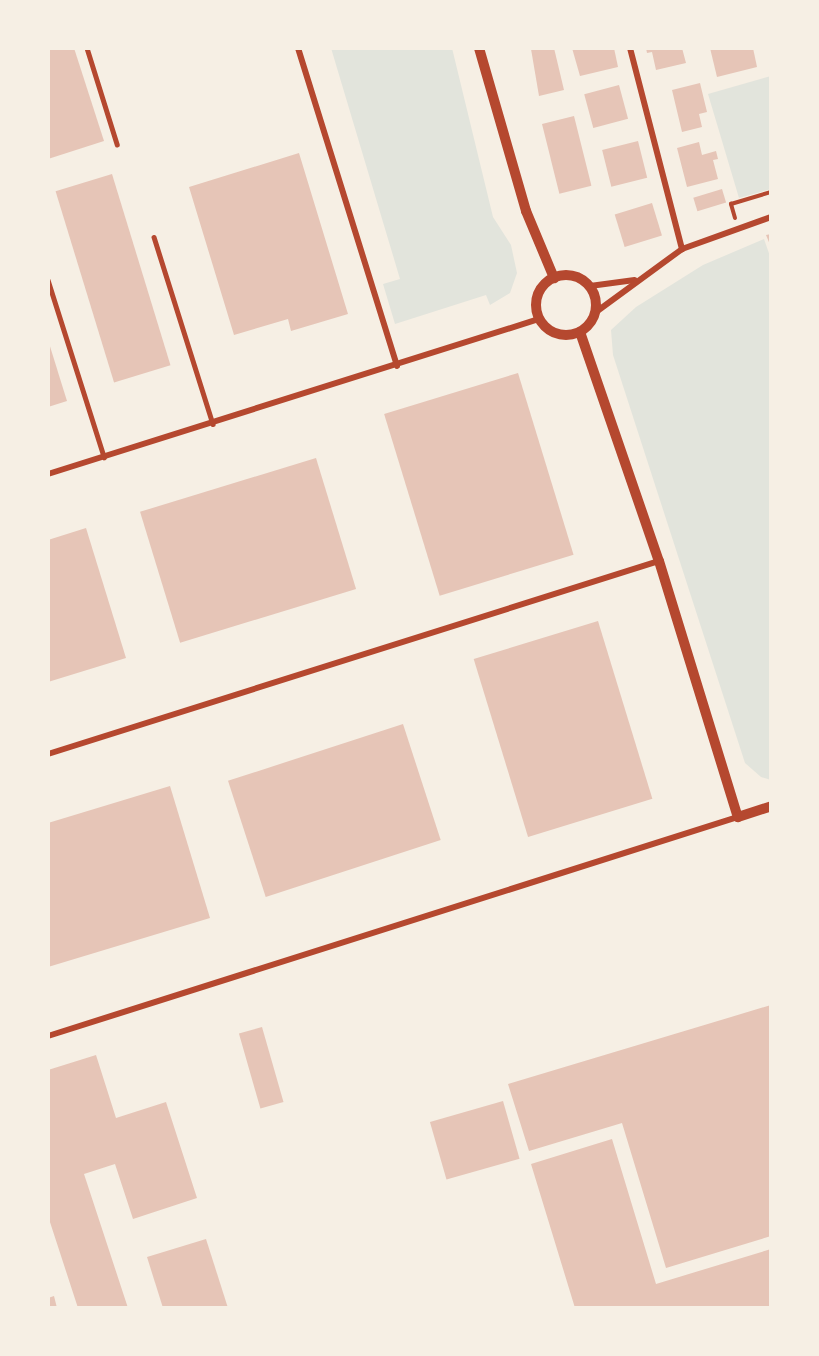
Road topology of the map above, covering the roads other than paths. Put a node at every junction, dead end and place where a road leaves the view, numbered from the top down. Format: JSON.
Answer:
{"nodes":[{"id":1,"x":87,"y":48,"type":"edge"},
{"id":2,"x":298,"y":48,"type":"edge"},
{"id":3,"x":479,"y":48,"type":"edge"},
{"id":4,"x":630,"y":48,"type":"edge"},
{"id":5,"x":117,"y":144,"type":"dead end"},
{"id":6,"x":771,"y":217,"type":"edge"},
{"id":7,"x":154,"y":237,"type":"dead end"},
{"id":8,"x":682,"y":249,"type":"junction"},
{"id":9,"x":554,"y":278,"type":"junction"},
{"id":10,"x":48,"y":280,"type":"edge"},
{"id":11,"x":635,"y":280,"type":"junction"},
{"id":12,"x":590,"y":286,"type":"junction"},
{"id":13,"x":596,"y":312,"type":"junction"},
{"id":14,"x":539,"y":319,"type":"junction"},
{"id":15,"x":579,"y":332,"type":"junction"},
{"id":16,"x":397,"y":366,"type":"junction"},
{"id":17,"x":213,"y":424,"type":"junction"},
{"id":18,"x":104,"y":457,"type":"junction"},
{"id":19,"x":48,"y":474,"type":"edge"},
{"id":20,"x":659,"y":561,"type":"junction"},
{"id":21,"x":48,"y":754,"type":"edge"},
{"id":22,"x":771,"y":806,"type":"edge"},
{"id":23,"x":738,"y":817,"type":"junction"},
{"id":24,"x":48,"y":1035,"type":"edge"}],
"edges":[{"from":1,"to":5,"type":"lane"},
{"from":2,"to":16,"type":"street"},
{"from":3,"to":9,"type":"street"},
{"from":4,"to":8,"type":"street"},
{"from":6,"to":8,"type":"street"},
{"from":7,"to":17,"type":"lane"},
{"from":8,"to":11,"type":"street"},
{"from":9,"to":12,"type":"street"},
{"from":9,"to":14,"type":"street"},
{"from":10,"to":18,"type":"lane"},
{"from":11,"to":12,"type":"street"},
{"from":11,"to":13,"type":"street"},
{"from":12,"to":13,"type":"street"},
{"from":13,"to":15,"type":"street"},
{"from":14,"to":15,"type":"street"},
{"from":14,"to":16,"type":"street"},
{"from":15,"to":20,"type":"street"},
{"from":16,"to":17,"type":"street"},
{"from":17,"to":18,"type":"street"},
{"from":18,"to":19,"type":"street"},
{"from":20,"to":21,"type":"street"},
{"from":20,"to":23,"type":"street"},
{"from":22,"to":23,"type":"street"},
{"from":23,"to":24,"type":"street"}]}
